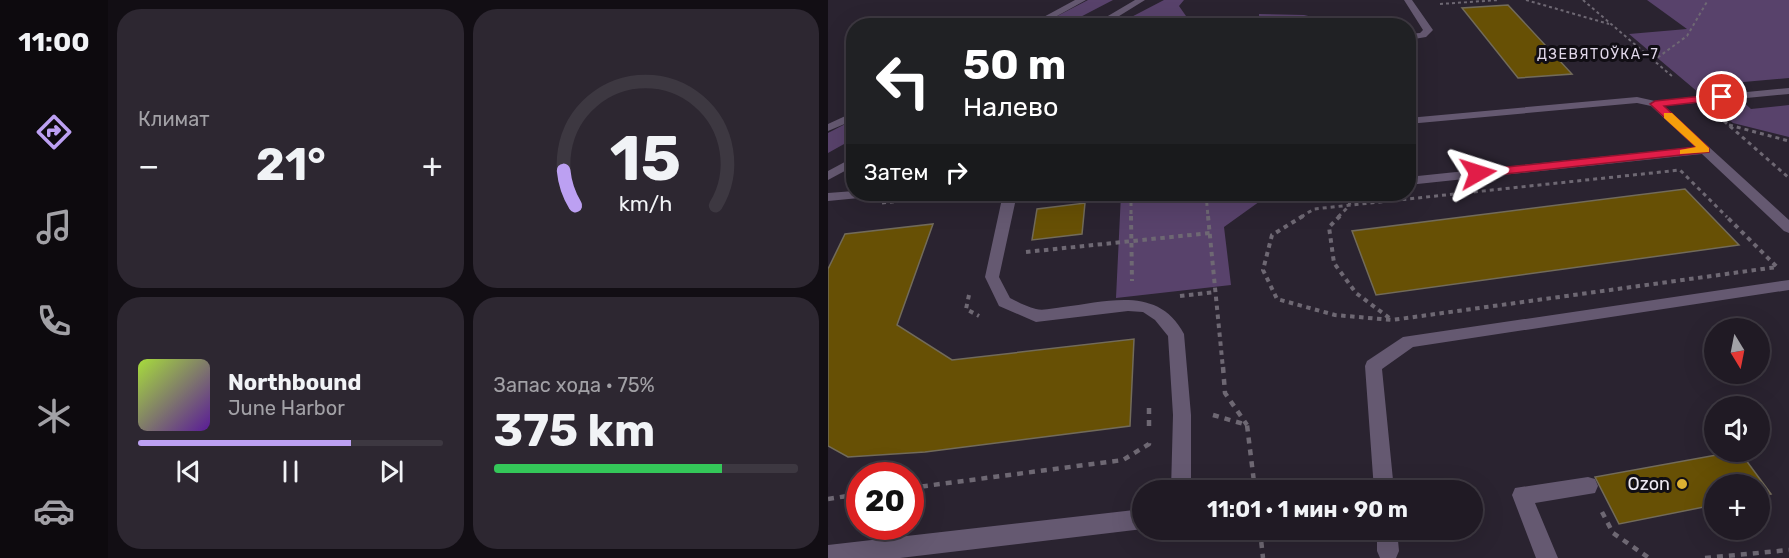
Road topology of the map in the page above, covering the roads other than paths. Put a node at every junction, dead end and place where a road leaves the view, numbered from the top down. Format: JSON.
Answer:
{"nodes":[{"id":1,"x":1082,"y":0,"type":"edge"},
{"id":2,"x":1141,"y":0,"type":"edge"},
{"id":3,"x":1410,"y":3,"type":"edge"},
{"id":4,"x":1047,"y":18,"type":"edge"},
{"id":5,"x":1109,"y":18,"type":"edge"},
{"id":6,"x":1416,"y":36,"type":"edge"},
{"id":7,"x":1789,"y":91,"type":"edge"},
{"id":8,"x":1655,"y":104,"type":"junction"},
{"id":9,"x":846,"y":119,"type":"edge"},
{"id":10,"x":1416,"y":120,"type":"edge"},
{"id":11,"x":828,"y":128,"type":"edge"},
{"id":12,"x":1705,"y":150,"type":"junction"},
{"id":13,"x":846,"y":166,"type":"edge"},
{"id":14,"x":828,"y":176,"type":"edge"},
{"id":15,"x":1416,"y":180,"type":"edge"},
{"id":16,"x":846,"y":195,"type":"edge"},
{"id":17,"x":828,"y":197,"type":"edge"},
{"id":18,"x":1008,"y":201,"type":"edge"},
{"id":19,"x":1789,"y":228,"type":"edge"},
{"id":20,"x":1789,"y":285,"type":"edge"},
{"id":21,"x":1181,"y":480,"type":"edge"},
{"id":22,"x":1382,"y":480,"type":"edge"},
{"id":23,"x":1587,"y":486,"type":"road end"},
{"id":24,"x":1132,"y":520,"type":"edge"},
{"id":25,"x":1387,"y":540,"type":"edge"},
{"id":26,"x":1388,"y":551,"type":"dead end"},
{"id":27,"x":828,"y":556,"type":"edge"},
{"id":28,"x":1547,"y":558,"type":"edge"}],
"edges":[{"from":1,"to":4,"type":"street"},
{"from":2,"to":5,"type":"street"},
{"from":3,"to":6,"type":"street"},
{"from":7,"to":8,"type":"street"},
{"from":8,"to":10,"type":"street"},
{"from":8,"to":12,"type":"street"},
{"from":9,"to":11,"type":"street"},
{"from":12,"to":15,"type":"street"},
{"from":12,"to":19,"type":"street"},
{"from":13,"to":14,"type":"street"},
{"from":16,"to":17,"type":"street"},
{"from":18,"to":21,"type":"street"},
{"from":20,"to":22,"type":"street"},
{"from":23,"to":28,"type":"street"},
{"from":24,"to":27,"type":"street"},
{"from":25,"to":26,"type":"street"}]}
